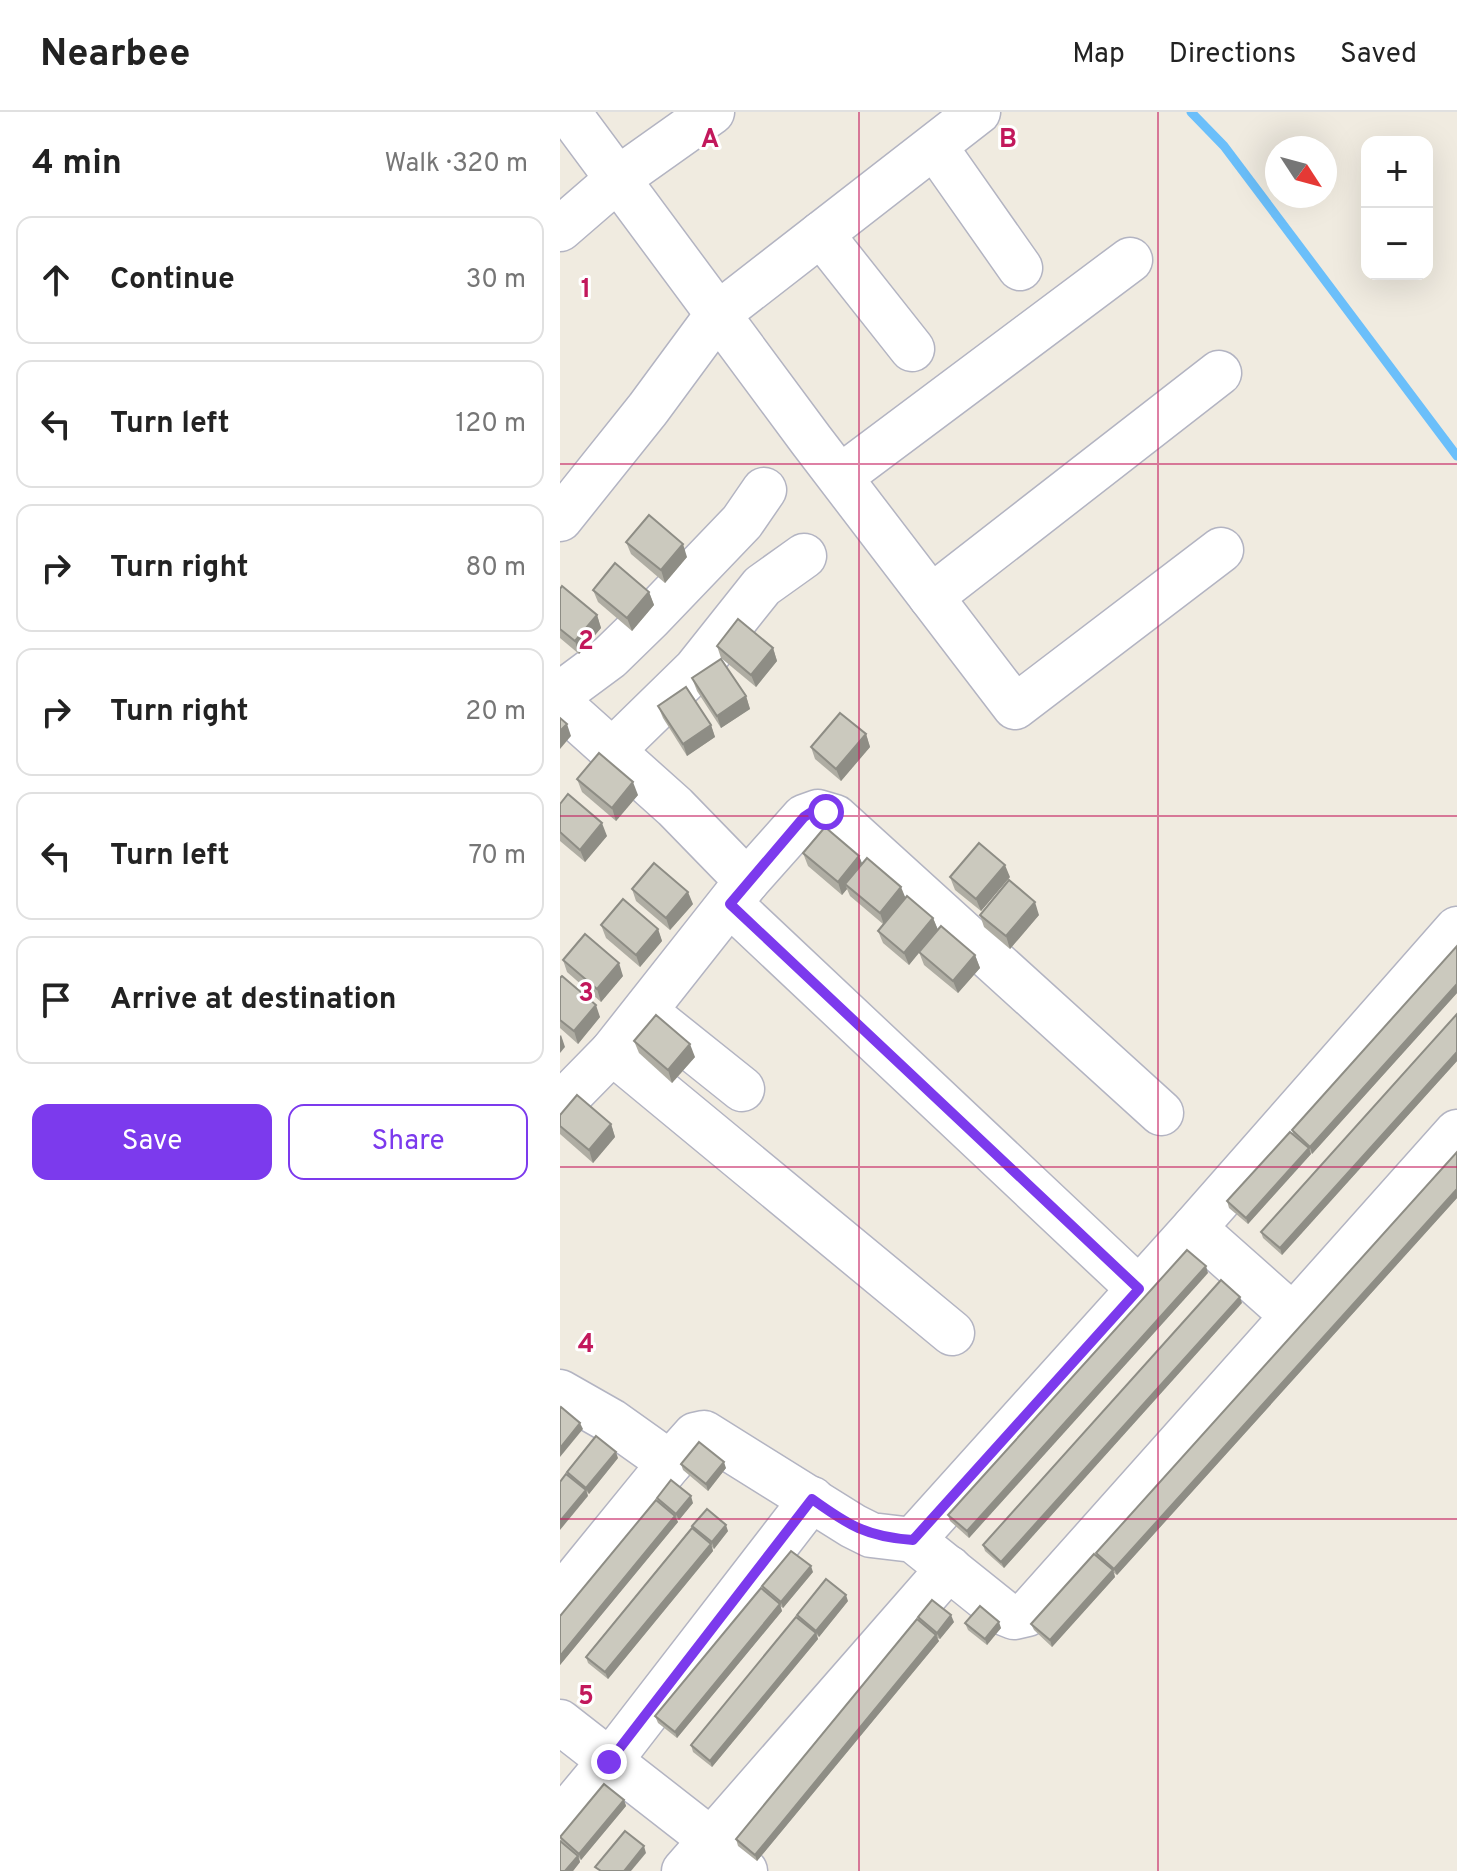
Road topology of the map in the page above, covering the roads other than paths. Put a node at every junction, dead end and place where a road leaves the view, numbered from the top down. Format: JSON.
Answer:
{"nodes":[{"id":1,"x":568,"y":112,"type":"edge"},
{"id":2,"x":712,"y":112,"type":"edge"},
{"id":3,"x":978,"y":112,"type":"edge"},
{"id":4,"x":935,"y":147,"type":"junction"},
{"id":5,"x":619,"y":178,"type":"junction"},
{"id":6,"x":560,"y":229,"type":"edge"},
{"id":7,"x":821,"y":234,"type":"junction"},
{"id":8,"x":1130,"y":260,"type":"dead end"},
{"id":9,"x":1020,"y":268,"type":"dead end"},
{"id":10,"x":718,"y":314,"type":"junction"},
{"id":11,"x":912,"y":349,"type":"dead end"},
{"id":12,"x":1219,"y":373,"type":"dead end"},
{"id":13,"x":840,"y":477,"type":"junction"},
{"id":14,"x":764,"y":490,"type":"dead end"},
{"id":15,"x":560,"y":519,"type":"edge"},
{"id":16,"x":1221,"y":550,"type":"dead end"},
{"id":17,"x":804,"y":556,"type":"dead end"},
{"id":18,"x":931,"y":597,"type":"junction"},
{"id":19,"x":560,"y":694,"type":"edge"},
{"id":20,"x":560,"y":704,"type":"edge"},
{"id":21,"x":612,"y":751,"type":"junction"},
{"id":22,"x":738,"y":892,"type":"junction"},
{"id":23,"x":1457,"y":929,"type":"edge"},
{"id":24,"x":645,"y":1011,"type":"junction"},
{"id":25,"x":612,"y":1052,"type":"junction"},
{"id":26,"x":742,"y":1089,"type":"dead end"},
{"id":27,"x":560,"y":1105,"type":"edge"},
{"id":28,"x":1161,"y":1113,"type":"dead end"},
{"id":29,"x":1457,"y":1132,"type":"edge"},
{"id":30,"x":1194,"y":1228,"type":"junction"},
{"id":31,"x":1139,"y":1289,"type":"junction"},
{"id":32,"x":1292,"y":1315,"type":"junction"},
{"id":33,"x":952,"y":1333,"type":"dead end"},
{"id":34,"x":560,"y":1392,"type":"edge"},
{"id":35,"x":670,"y":1463,"type":"junction"},
{"id":36,"x":812,"y":1499,"type":"junction"},
{"id":37,"x":913,"y":1540,"type":"junction"},
{"id":38,"x":949,"y":1568,"type":"junction"},
{"id":39,"x":560,"y":1598,"type":"edge"},
{"id":40,"x":560,"y":1722,"type":"edge"},
{"id":41,"x":609,"y":1762,"type":"junction"},
{"id":42,"x":560,"y":1821,"type":"edge"},
{"id":43,"x":697,"y":1855,"type":"edge"},
{"id":44,"x":745,"y":1871,"type":"edge"}],
"edges":[{"from":1,"to":5,"type":"street"},
{"from":2,"to":5,"type":"street"},
{"from":3,"to":4,"type":"street"},
{"from":4,"to":7,"type":"street"},
{"from":4,"to":9,"type":"street"},
{"from":5,"to":6,"type":"street"},
{"from":5,"to":10,"type":"street"},
{"from":7,"to":10,"type":"street"},
{"from":7,"to":11,"type":"street"},
{"from":8,"to":13,"type":"street"},
{"from":10,"to":13,"type":"street"},
{"from":10,"to":15,"type":"street"},
{"from":12,"to":18,"type":"street"},
{"from":13,"to":18,"type":"street"},
{"from":14,"to":19,"type":"street"},
{"from":16,"to":18,"type":"street"},
{"from":17,"to":21,"type":"street"},
{"from":20,"to":21,"type":"street"},
{"from":21,"to":22,"type":"street"},
{"from":22,"to":24,"type":"street"},
{"from":22,"to":28,"type":"street"},
{"from":22,"to":31,"type":"street"},
{"from":23,"to":30,"type":"street"},
{"from":24,"to":25,"type":"street"},
{"from":24,"to":26,"type":"street"},
{"from":25,"to":27,"type":"street"},
{"from":25,"to":33,"type":"street"},
{"from":29,"to":32,"type":"street"},
{"from":30,"to":31,"type":"street"},
{"from":30,"to":32,"type":"street"},
{"from":31,"to":37,"type":"street"},
{"from":32,"to":38,"type":"street"},
{"from":34,"to":35,"type":"street"},
{"from":35,"to":36,"type":"street"},
{"from":35,"to":39,"type":"street"},
{"from":36,"to":37,"type":"street"},
{"from":36,"to":41,"type":"street"},
{"from":37,"to":38,"type":"street"},
{"from":38,"to":43,"type":"street"},
{"from":40,"to":41,"type":"street"},
{"from":41,"to":42,"type":"street"},
{"from":41,"to":43,"type":"street"},
{"from":43,"to":44,"type":"street"}]}
